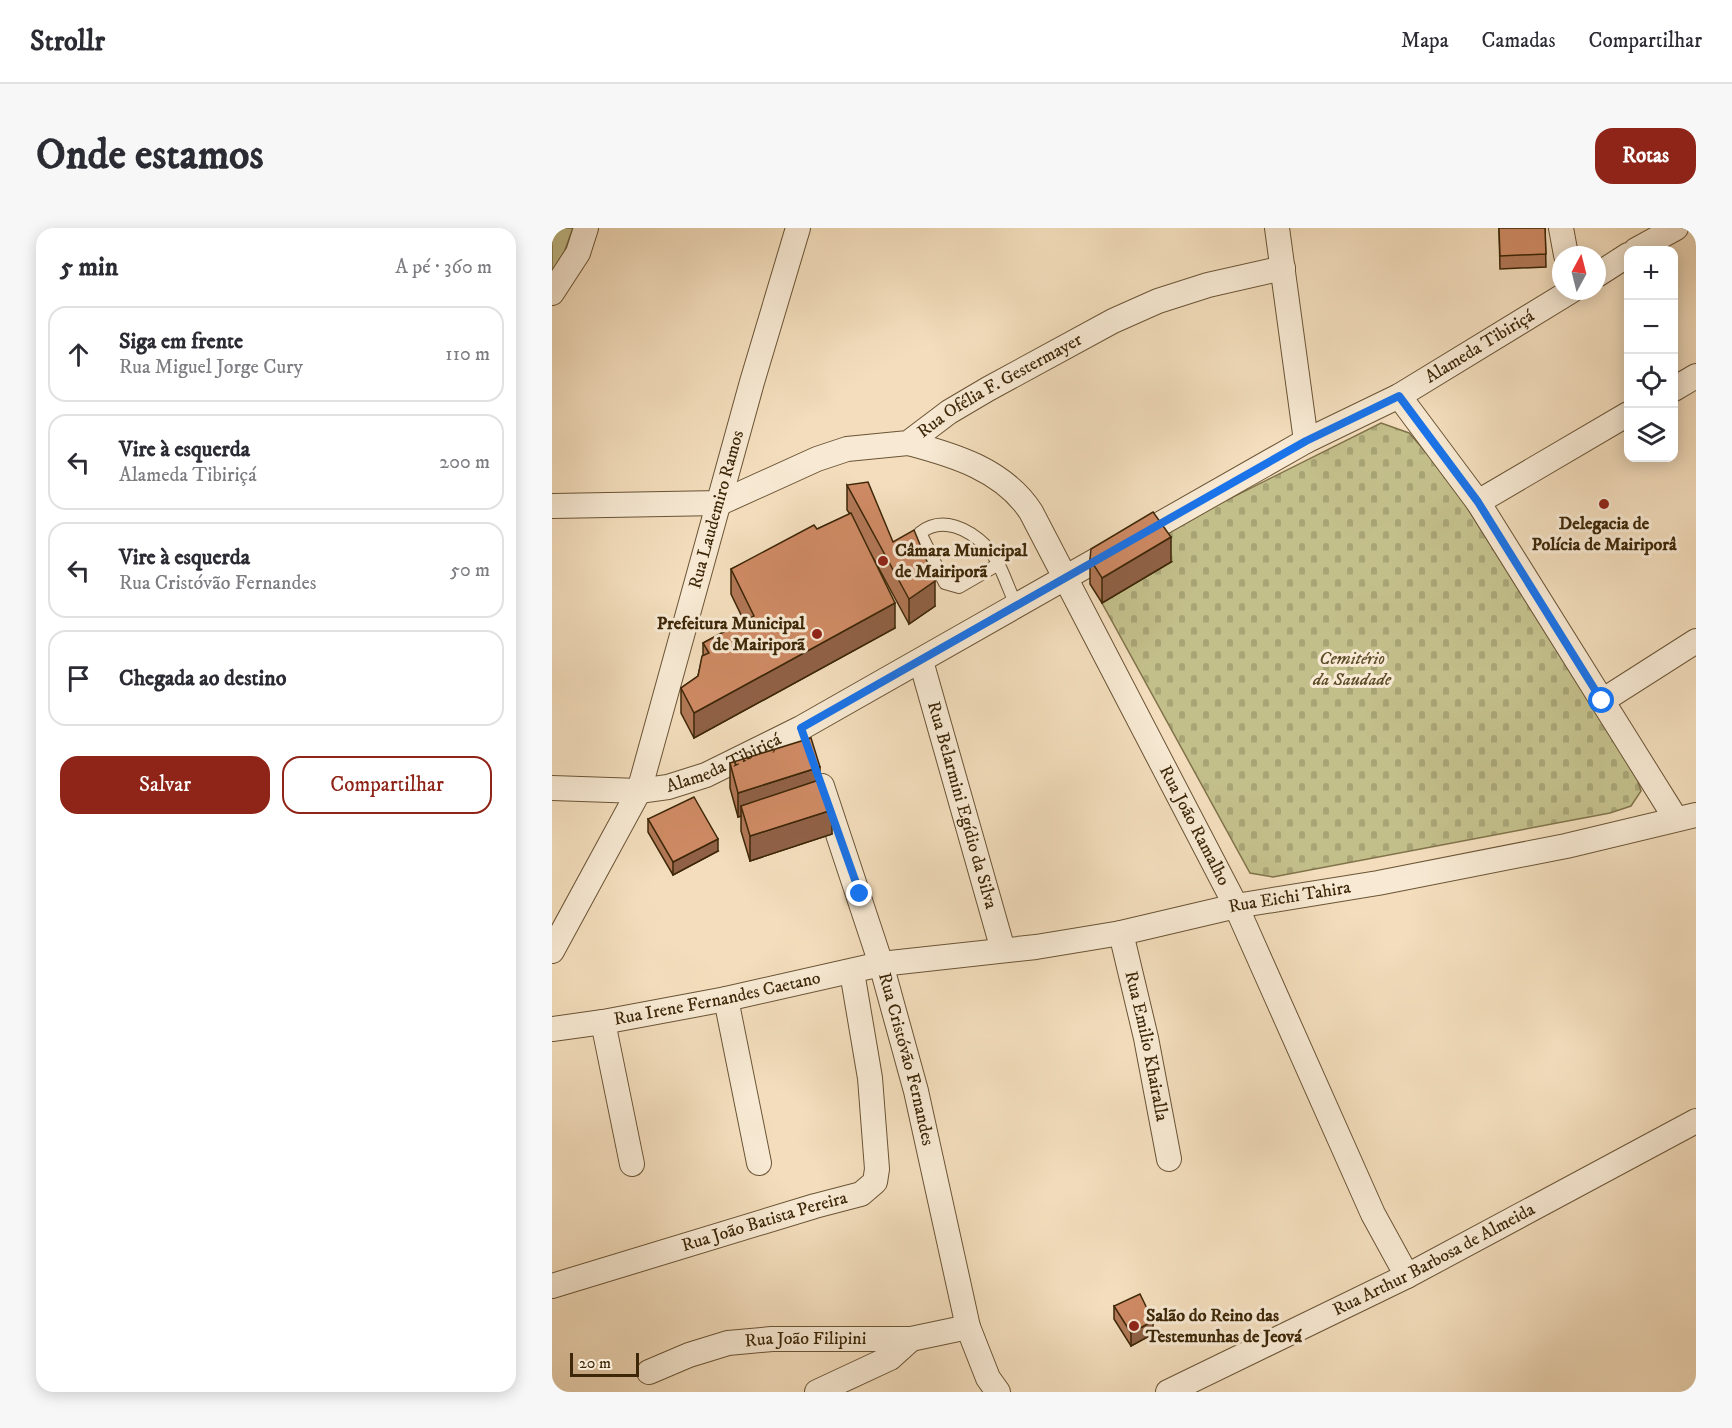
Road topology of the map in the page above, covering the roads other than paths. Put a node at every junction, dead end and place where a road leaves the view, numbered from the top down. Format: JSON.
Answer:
{"nodes":[{"id":1,"x":586,"y":228,"type":"edge"},
{"id":2,"x":798,"y":228,"type":"edge"},
{"id":3,"x":1277,"y":228,"type":"edge"},
{"id":4,"x":1562,"y":228,"type":"edge"},
{"id":5,"x":1676,"y":228,"type":"edge"},
{"id":6,"x":1565,"y":246,"type":"edge"},
{"id":7,"x":1643,"y":246,"type":"edge"},
{"id":8,"x":1624,"y":258,"type":"edge"},
{"id":9,"x":1282,"y":268,"type":"junction"},
{"id":10,"x":1606,"y":269,"type":"edge"},
{"id":11,"x":552,"y":293,"type":"edge"},
{"id":12,"x":1555,"y":300,"type":"edge"},
{"id":13,"x":1696,"y":376,"type":"edge"},
{"id":14,"x":1678,"y":386,"type":"edge"},
{"id":15,"x":1399,"y":396,"type":"junction"},
{"id":16,"x":1624,"y":417,"type":"edge"},
{"id":17,"x":1306,"y":441,"type":"junction"},
{"id":18,"x":908,"y":443,"type":"junction"},
{"id":19,"x":1478,"y":502,"type":"junction"},
{"id":20,"x":720,"y":503,"type":"junction"},
{"id":21,"x":552,"y":506,"type":"edge"},
{"id":22,"x":997,"y":565,"type":"junction"},
{"id":23,"x":1065,"y":580,"type":"junction"},
{"id":24,"x":1017,"y":607,"type":"junction"},
{"id":25,"x":1696,"y":641,"type":"edge"},
{"id":26,"x":921,"y":661,"type":"junction"},
{"id":27,"x":1602,"y":701,"type":"junction"},
{"id":28,"x":808,"y":746,"type":"junction"},
{"id":29,"x":552,"y":788,"type":"edge"},
{"id":30,"x":639,"y":791,"type":"junction"},
{"id":31,"x":1686,"y":817,"type":"edge"},
{"id":32,"x":1236,"y":906,"type":"junction"},
{"id":33,"x":1121,"y":933,"type":"junction"},
{"id":34,"x":1003,"y":950,"type":"junction"},
{"id":35,"x":552,"y":951,"type":"edge"},
{"id":36,"x":881,"y":964,"type":"junction"},
{"id":37,"x":852,"y":972,"type":"junction"},
{"id":38,"x":726,"y":999,"type":"junction"},
{"id":39,"x":603,"y":1022,"type":"junction"},
{"id":40,"x":552,"y":1029,"type":"edge"},
{"id":41,"x":1696,"y":1121,"type":"edge"},
{"id":42,"x":1169,"y":1159,"type":"dead end"},
{"id":43,"x":759,"y":1163,"type":"dead end"},
{"id":44,"x":632,"y":1164,"type":"dead end"},
{"id":45,"x":1407,"y":1276,"type":"junction"},
{"id":46,"x":552,"y":1286,"type":"edge"},
{"id":47,"x":968,"y":1327,"type":"junction"},
{"id":48,"x":911,"y":1339,"type":"junction"},
{"id":49,"x":649,"y":1372,"type":"dead end"},
{"id":50,"x":817,"y":1392,"type":"edge"},
{"id":51,"x":998,"y":1392,"type":"edge"},
{"id":52,"x":1168,"y":1392,"type":"edge"}],
"edges":[{"from":1,"to":11,"type":"street"},
{"from":2,"to":20,"type":"street","name":"Rua Laudemiro Ramos"},
{"from":3,"to":9,"type":"street"},
{"from":4,"to":6,"type":"street"},
{"from":5,"to":7,"type":"street"},
{"from":8,"to":10,"type":"street"},
{"from":9,"to":17,"type":"street"},
{"from":9,"to":18,"type":"street","name":"Rua Ofélia F. Gestermayer"},
{"from":12,"to":15,"type":"street","name":"Alameda Tibiriçá"},
{"from":13,"to":14,"type":"street"},
{"from":15,"to":17,"type":"street","name":"Alameda Tibiriçá"},
{"from":15,"to":19,"type":"street"},
{"from":16,"to":19,"type":"street"},
{"from":17,"to":23,"type":"street","name":"Alameda Tibiriçá"},
{"from":18,"to":20,"type":"street","name":"Rua Ofélia F. Gestermayer"},
{"from":18,"to":23,"type":"street","name":"Rua João Ramalho"},
{"from":19,"to":27,"type":"street"},
{"from":20,"to":21,"type":"street"},
{"from":20,"to":30,"type":"street","name":"Rua Laudemiro Ramos"},
{"from":22,"to":22,"type":"lane"},
{"from":22,"to":24,"type":"lane"},
{"from":23,"to":24,"type":"street","name":"Alameda Tibiriçá"},
{"from":23,"to":32,"type":"street","name":"Rua João Ramalho"},
{"from":24,"to":26,"type":"street","name":"Alameda Tibiriçá"},
{"from":25,"to":27,"type":"street"},
{"from":26,"to":28,"type":"street","name":"Alameda Tibiriçá"},
{"from":26,"to":34,"type":"street","name":"Rua Belarmini Egídio da Silva"},
{"from":27,"to":31,"type":"street"},
{"from":28,"to":30,"type":"street","name":"Alameda Tibiriçá"},
{"from":28,"to":36,"type":"street","name":"Rua Cristóvão Fernandes"},
{"from":29,"to":30,"type":"street","name":"Alameda Tibiriçá"},
{"from":30,"to":35,"type":"street","name":"Rua Laudemiro Ramos"},
{"from":31,"to":32,"type":"street","name":"Rua Eichi Tahira"},
{"from":32,"to":33,"type":"street","name":"Rua Eichi Tahira"},
{"from":32,"to":45,"type":"street","name":"Rua João Ramalho"},
{"from":33,"to":34,"type":"street","name":"Rua Eichi Tahira"},
{"from":33,"to":42,"type":"street","name":"Rua Emilio Khairalla"},
{"from":34,"to":36,"type":"street","name":"Rua Eichi Tahira"},
{"from":36,"to":37,"type":"street","name":"Rua Irene Fernandes Caetano"},
{"from":36,"to":47,"type":"street","name":"Rua Cristóvão Fernandes"},
{"from":37,"to":38,"type":"street","name":"Rua Irene Fernandes Caetano"},
{"from":37,"to":46,"type":"street","name":"Rua João Batista Pereira"},
{"from":38,"to":39,"type":"street","name":"Rua Irene Fernandes Caetano"},
{"from":38,"to":43,"type":"street"},
{"from":39,"to":40,"type":"street","name":"Rua Irene Fernandes Caetano"},
{"from":39,"to":44,"type":"street"},
{"from":41,"to":45,"type":"street","name":"Rua Arthur Barbosa de Almeida"},
{"from":45,"to":52,"type":"street","name":"Rua Arthur Barbosa de Almeida"},
{"from":47,"to":48,"type":"street","name":"Rua João Filipini"},
{"from":47,"to":51,"type":"street","name":"Rua Cristóvão Fernandes"},
{"from":48,"to":49,"type":"street","name":"Rua João Filipini"},
{"from":48,"to":50,"type":"street"}]}
